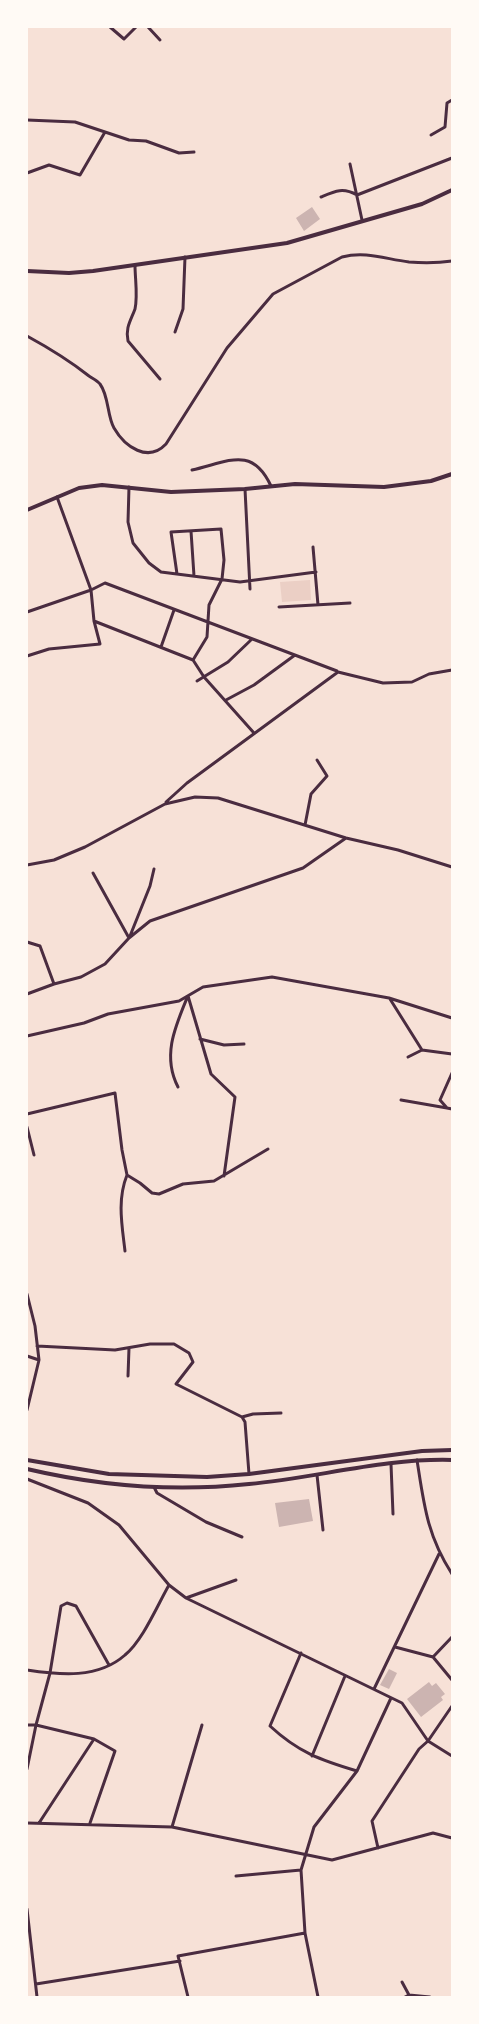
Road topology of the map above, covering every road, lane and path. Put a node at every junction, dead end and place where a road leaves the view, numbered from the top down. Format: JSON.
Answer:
{"nodes":[{"id":1,"x":110,"y":27,"type":"edge"},
{"id":2,"x":136,"y":27,"type":"edge"},
{"id":3,"x":148,"y":27,"type":"edge"},
{"id":4,"x":160,"y":40,"type":"dead end"},
{"id":5,"x":452,"y":100,"type":"edge"},
{"id":6,"x":27,"y":120,"type":"edge"},
{"id":7,"x":105,"y":132,"type":"junction"},
{"id":8,"x":431,"y":135,"type":"dead end"},
{"id":9,"x":194,"y":152,"type":"dead end"},
{"id":10,"x":452,"y":158,"type":"edge"},
{"id":11,"x":350,"y":164,"type":"dead end"},
{"id":12,"x":27,"y":173,"type":"edge"},
{"id":13,"x":452,"y":190,"type":"edge"},
{"id":14,"x":357,"y":195,"type":"junction"},
{"id":15,"x":321,"y":197,"type":"dead end"},
{"id":16,"x":362,"y":220,"type":"junction"},
{"id":17,"x":185,"y":257,"type":"junction"},
{"id":18,"x":452,"y":261,"type":"edge"},
{"id":19,"x":135,"y":265,"type":"junction"},
{"id":20,"x":27,"y":271,"type":"edge"},
{"id":21,"x":175,"y":332,"type":"dead end"},
{"id":22,"x":27,"y":336,"type":"edge"},
{"id":23,"x":160,"y":379,"type":"dead end"},
{"id":24,"x":192,"y":471,"type":"dead end"},
{"id":25,"x":452,"y":474,"type":"edge"},
{"id":26,"x":271,"y":486,"type":"junction"},
{"id":27,"x":129,"y":487,"type":"junction"},
{"id":28,"x":245,"y":489,"type":"junction"},
{"id":29,"x":57,"y":497,"type":"junction"},
{"id":30,"x":27,"y":510,"type":"edge"},
{"id":31,"x":191,"y":531,"type":"junction"},
{"id":32,"x":313,"y":547,"type":"dead end"},
{"id":33,"x":316,"y":572,"type":"junction"},
{"id":34,"x":177,"y":574,"type":"junction"},
{"id":35,"x":194,"y":576,"type":"junction"},
{"id":36,"x":222,"y":579,"type":"junction"},
{"id":37,"x":249,"y":580,"type":"junction"},
{"id":38,"x":250,"y":589,"type":"dead end"},
{"id":39,"x":91,"y":590,"type":"junction"},
{"id":40,"x":350,"y":603,"type":"dead end"},
{"id":41,"x":318,"y":605,"type":"junction"},
{"id":42,"x":279,"y":608,"type":"dead end"},
{"id":43,"x":174,"y":610,"type":"junction"},
{"id":44,"x":27,"y":612,"type":"edge"},
{"id":45,"x":94,"y":621,"type":"junction"},
{"id":46,"x":208,"y":623,"type":"junction"},
{"id":47,"x":252,"y":639,"type":"junction"},
{"id":48,"x":161,"y":646,"type":"junction"},
{"id":49,"x":294,"y":655,"type":"junction"},
{"id":50,"x":27,"y":656,"type":"edge"},
{"id":51,"x":193,"y":660,"type":"junction"},
{"id":52,"x":452,"y":670,"type":"edge"},
{"id":53,"x":338,"y":672,"type":"junction"},
{"id":54,"x":204,"y":677,"type":"junction"},
{"id":55,"x":197,"y":681,"type":"dead end"},
{"id":56,"x":225,"y":701,"type":"junction"},
{"id":57,"x":254,"y":733,"type":"junction"},
{"id":58,"x":317,"y":760,"type":"dead end"},
{"id":59,"x":165,"y":804,"type":"junction"},
{"id":60,"x":305,"y":825,"type":"junction"},
{"id":61,"x":346,"y":838,"type":"junction"},
{"id":62,"x":27,"y":865,"type":"edge"},
{"id":63,"x":452,"y":867,"type":"edge"},
{"id":64,"x":154,"y":869,"type":"dead end"},
{"id":65,"x":93,"y":873,"type":"dead end"},
{"id":66,"x":129,"y":938,"type":"junction"},
{"id":67,"x":27,"y":942,"type":"edge"},
{"id":68,"x":54,"y":984,"type":"junction"},
{"id":69,"x":27,"y":994,"type":"edge"},
{"id":70,"x":188,"y":996,"type":"junction"},
{"id":71,"x":389,"y":998,"type":"junction"},
{"id":72,"x":452,"y":1018,"type":"edge"},
{"id":73,"x":27,"y":1036,"type":"edge"},
{"id":74,"x":200,"y":1039,"type":"junction"},
{"id":75,"x":244,"y":1044,"type":"dead end"},
{"id":76,"x":422,"y":1050,"type":"junction"},
{"id":77,"x":452,"y":1054,"type":"edge"},
{"id":78,"x":408,"y":1056,"type":"dead end"},
{"id":79,"x":452,"y":1073,"type":"edge"},
{"id":80,"x":178,"y":1087,"type":"dead end"},
{"id":81,"x":401,"y":1100,"type":"dead end"},
{"id":82,"x":450,"y":1109,"type":"edge"},
{"id":83,"x":27,"y":1114,"type":"edge"},
{"id":84,"x":27,"y":1127,"type":"edge"},
{"id":85,"x":268,"y":1149,"type":"dead end"},
{"id":86,"x":34,"y":1155,"type":"dead end"},
{"id":87,"x":127,"y":1175,"type":"junction"},
{"id":88,"x":224,"y":1176,"type":"junction"},
{"id":89,"x":125,"y":1251,"type":"dead end"},
{"id":90,"x":27,"y":1294,"type":"edge"},
{"id":91,"x":37,"y":1347,"type":"junction"},
{"id":92,"x":129,"y":1348,"type":"junction"},
{"id":93,"x":27,"y":1356,"type":"edge"},
{"id":94,"x":39,"y":1360,"type":"junction"},
{"id":95,"x":128,"y":1376,"type":"dead end"},
{"id":96,"x":27,"y":1410,"type":"edge"},
{"id":97,"x":281,"y":1413,"type":"dead end"},
{"id":98,"x":242,"y":1417,"type":"junction"},
{"id":99,"x":452,"y":1450,"type":"edge"},
{"id":100,"x":27,"y":1460,"type":"edge"},
{"id":101,"x":417,"y":1460,"type":"junction"},
{"id":102,"x":452,"y":1460,"type":"edge"},
{"id":103,"x":391,"y":1464,"type":"junction"},
{"id":104,"x":284,"y":1468,"type":"junction"},
{"id":105,"x":27,"y":1469,"type":"edge"},
{"id":106,"x":249,"y":1474,"type":"junction"},
{"id":107,"x":318,"y":1475,"type":"junction"},
{"id":108,"x":27,"y":1479,"type":"edge"},
{"id":109,"x":286,"y":1479,"type":"junction"},
{"id":110,"x":154,"y":1486,"type":"junction"},
{"id":111,"x":393,"y":1514,"type":"dead end"},
{"id":112,"x":323,"y":1530,"type":"dead end"},
{"id":113,"x":242,"y":1538,"type":"dead end"},
{"id":114,"x":439,"y":1554,"type":"junction"},
{"id":115,"x":452,"y":1574,"type":"edge"},
{"id":116,"x":236,"y":1580,"type":"dead end"},
{"id":117,"x":169,"y":1585,"type":"junction"},
{"id":118,"x":186,"y":1598,"type":"junction"},
{"id":119,"x":452,"y":1637,"type":"edge"},
{"id":120,"x":395,"y":1647,"type":"junction"},
{"id":121,"x":301,"y":1653,"type":"junction"},
{"id":122,"x":433,"y":1657,"type":"junction"},
{"id":123,"x":109,"y":1665,"type":"junction"},
{"id":124,"x":27,"y":1670,"type":"edge"},
{"id":125,"x":50,"y":1673,"type":"junction"},
{"id":126,"x":345,"y":1676,"type":"junction"},
{"id":127,"x":452,"y":1680,"type":"edge"},
{"id":128,"x":374,"y":1689,"type":"junction"},
{"id":129,"x":391,"y":1698,"type":"junction"},
{"id":130,"x":452,"y":1706,"type":"edge"},
{"id":131,"x":27,"y":1725,"type":"edge"},
{"id":132,"x":36,"y":1725,"type":"junction"},
{"id":133,"x":202,"y":1725,"type":"dead end"},
{"id":134,"x":94,"y":1739,"type":"junction"},
{"id":135,"x":428,"y":1741,"type":"junction"},
{"id":136,"x":312,"y":1756,"type":"junction"},
{"id":137,"x":452,"y":1756,"type":"edge"},
{"id":138,"x":27,"y":1769,"type":"edge"},
{"id":139,"x":357,"y":1771,"type":"junction"},
{"id":140,"x":27,"y":1823,"type":"edge"},
{"id":141,"x":39,"y":1823,"type":"junction"},
{"id":142,"x":90,"y":1824,"type":"junction"},
{"id":143,"x":172,"y":1827,"type":"junction"},
{"id":144,"x":452,"y":1838,"type":"edge"},
{"id":145,"x":378,"y":1848,"type":"junction"},
{"id":146,"x":305,"y":1855,"type":"junction"},
{"id":147,"x":301,"y":1870,"type":"junction"},
{"id":148,"x":236,"y":1876,"type":"dead end"},
{"id":149,"x":27,"y":1909,"type":"edge"},
{"id":150,"x":28,"y":1926,"type":"edge"},
{"id":151,"x":305,"y":1933,"type":"junction"},
{"id":152,"x":33,"y":1961,"type":"junction"},
{"id":153,"x":180,"y":1961,"type":"junction"},
{"id":154,"x":27,"y":1962,"type":"edge"},
{"id":155,"x":402,"y":1982,"type":"dead end"},
{"id":156,"x":36,"y":1984,"type":"junction"},
{"id":157,"x":407,"y":1996,"type":"edge"},
{"id":158,"x":38,"y":1997,"type":"edge"},
{"id":159,"x":188,"y":1997,"type":"edge"},
{"id":160,"x":318,"y":1997,"type":"edge"},
{"id":161,"x":430,"y":1997,"type":"edge"}],
"edges":[{"from":1,"to":2,"type":"street"},
{"from":3,"to":4,"type":"street"},
{"from":5,"to":8,"type":"street"},
{"from":6,"to":7,"type":"street"},
{"from":7,"to":9,"type":"street"},
{"from":7,"to":12,"type":"street"},
{"from":10,"to":14,"type":"street"},
{"from":11,"to":14,"type":"street"},
{"from":13,"to":16,"type":"street"},
{"from":14,"to":15,"type":"street"},
{"from":14,"to":16,"type":"street"},
{"from":16,"to":17,"type":"street"},
{"from":17,"to":19,"type":"street"},
{"from":17,"to":21,"type":"street"},
{"from":18,"to":22,"type":"street"},
{"from":19,"to":20,"type":"street"},
{"from":19,"to":23,"type":"street"},
{"from":24,"to":26,"type":"street"},
{"from":25,"to":26,"type":"street"},
{"from":26,"to":28,"type":"street"},
{"from":27,"to":28,"type":"street"},
{"from":27,"to":29,"type":"street"},
{"from":27,"to":34,"type":"street"},
{"from":28,"to":37,"type":"street"},
{"from":29,"to":30,"type":"street"},
{"from":29,"to":39,"type":"street"},
{"from":31,"to":34,"type":"street"},
{"from":31,"to":35,"type":"street"},
{"from":31,"to":36,"type":"street"},
{"from":32,"to":33,"type":"street"},
{"from":33,"to":37,"type":"street"},
{"from":33,"to":41,"type":"street"},
{"from":34,"to":35,"type":"street"},
{"from":35,"to":36,"type":"street"},
{"from":36,"to":37,"type":"street"},
{"from":36,"to":46,"type":"street"},
{"from":37,"to":38,"type":"street"},
{"from":39,"to":43,"type":"street"},
{"from":39,"to":44,"type":"street"},
{"from":39,"to":45,"type":"street"},
{"from":40,"to":41,"type":"street"},
{"from":41,"to":42,"type":"street"},
{"from":43,"to":46,"type":"street"},
{"from":43,"to":48,"type":"street"},
{"from":45,"to":48,"type":"street"},
{"from":45,"to":50,"type":"street"},
{"from":46,"to":47,"type":"street"},
{"from":46,"to":51,"type":"street"},
{"from":47,"to":49,"type":"street"},
{"from":47,"to":54,"type":"street"},
{"from":48,"to":51,"type":"street"},
{"from":49,"to":53,"type":"street"},
{"from":49,"to":56,"type":"street"},
{"from":51,"to":54,"type":"street"},
{"from":52,"to":53,"type":"street"},
{"from":53,"to":57,"type":"street"},
{"from":54,"to":55,"type":"street"},
{"from":54,"to":56,"type":"street"},
{"from":56,"to":57,"type":"street"},
{"from":57,"to":59,"type":"street"},
{"from":58,"to":60,"type":"street"},
{"from":59,"to":60,"type":"street"},
{"from":59,"to":62,"type":"street"},
{"from":60,"to":61,"type":"street"},
{"from":61,"to":63,"type":"street"},
{"from":61,"to":66,"type":"street"},
{"from":64,"to":66,"type":"street"},
{"from":65,"to":66,"type":"street"},
{"from":66,"to":68,"type":"street"},
{"from":67,"to":68,"type":"street"},
{"from":68,"to":69,"type":"street"},
{"from":70,"to":71,"type":"street"},
{"from":70,"to":73,"type":"street"},
{"from":70,"to":74,"type":"street"},
{"from":70,"to":80,"type":"street"},
{"from":71,"to":72,"type":"street"},
{"from":71,"to":76,"type":"street"},
{"from":74,"to":75,"type":"street"},
{"from":74,"to":88,"type":"street"},
{"from":76,"to":77,"type":"street"},
{"from":76,"to":78,"type":"street"},
{"from":79,"to":82,"type":"street"},
{"from":81,"to":82,"type":"street"},
{"from":83,"to":87,"type":"street"},
{"from":84,"to":86,"type":"street"},
{"from":85,"to":88,"type":"street"},
{"from":87,"to":88,"type":"street"},
{"from":87,"to":89,"type":"street"},
{"from":90,"to":91,"type":"street"},
{"from":91,"to":92,"type":"street"},
{"from":91,"to":94,"type":"street"},
{"from":92,"to":95,"type":"street"},
{"from":92,"to":98,"type":"street"},
{"from":93,"to":94,"type":"street"},
{"from":94,"to":96,"type":"street"},
{"from":97,"to":98,"type":"street"},
{"from":98,"to":106,"type":"street"},
{"from":99,"to":104,"type":"street"},
{"from":100,"to":106,"type":"street"},
{"from":101,"to":102,"type":"street"},
{"from":101,"to":103,"type":"street"},
{"from":101,"to":114,"type":"street"},
{"from":103,"to":107,"type":"street"},
{"from":103,"to":111,"type":"street"},
{"from":104,"to":106,"type":"street"},
{"from":104,"to":109,"type":"street"},
{"from":105,"to":110,"type":"street"},
{"from":107,"to":109,"type":"street"},
{"from":107,"to":112,"type":"street"},
{"from":108,"to":117,"type":"street"},
{"from":109,"to":110,"type":"street"},
{"from":110,"to":113,"type":"street"},
{"from":114,"to":115,"type":"street"},
{"from":114,"to":120,"type":"street"},
{"from":116,"to":118,"type":"street"},
{"from":117,"to":118,"type":"street"},
{"from":117,"to":123,"type":"street"},
{"from":118,"to":121,"type":"street"},
{"from":119,"to":122,"type":"street"},
{"from":120,"to":122,"type":"street"},
{"from":120,"to":128,"type":"street"},
{"from":121,"to":126,"type":"street"},
{"from":121,"to":136,"type":"street"},
{"from":122,"to":127,"type":"street"},
{"from":123,"to":125,"type":"street"},
{"from":123,"to":125,"type":"street"},
{"from":124,"to":125,"type":"street"},
{"from":125,"to":132,"type":"street"},
{"from":126,"to":128,"type":"street"},
{"from":126,"to":136,"type":"street"},
{"from":128,"to":129,"type":"street"},
{"from":129,"to":135,"type":"street"},
{"from":129,"to":139,"type":"street"},
{"from":130,"to":135,"type":"street"},
{"from":131,"to":132,"type":"street"},
{"from":132,"to":134,"type":"street"},
{"from":132,"to":138,"type":"street"},
{"from":133,"to":143,"type":"street"},
{"from":134,"to":141,"type":"street"},
{"from":134,"to":142,"type":"street"},
{"from":135,"to":137,"type":"street"},
{"from":135,"to":145,"type":"street"},
{"from":136,"to":139,"type":"street"},
{"from":139,"to":146,"type":"street"},
{"from":140,"to":141,"type":"street"},
{"from":141,"to":142,"type":"street"},
{"from":142,"to":143,"type":"street"},
{"from":143,"to":146,"type":"street"},
{"from":144,"to":145,"type":"street"},
{"from":145,"to":146,"type":"street"},
{"from":146,"to":147,"type":"street"},
{"from":147,"to":148,"type":"street"},
{"from":147,"to":151,"type":"street"},
{"from":149,"to":150,"type":"street"},
{"from":150,"to":152,"type":"street"},
{"from":151,"to":153,"type":"street"},
{"from":151,"to":160,"type":"street"},
{"from":152,"to":154,"type":"street"},
{"from":152,"to":156,"type":"street"},
{"from":153,"to":156,"type":"street"},
{"from":153,"to":159,"type":"street"},
{"from":155,"to":157,"type":"street"},
{"from":156,"to":158,"type":"street"},
{"from":157,"to":161,"type":"street"}]}
